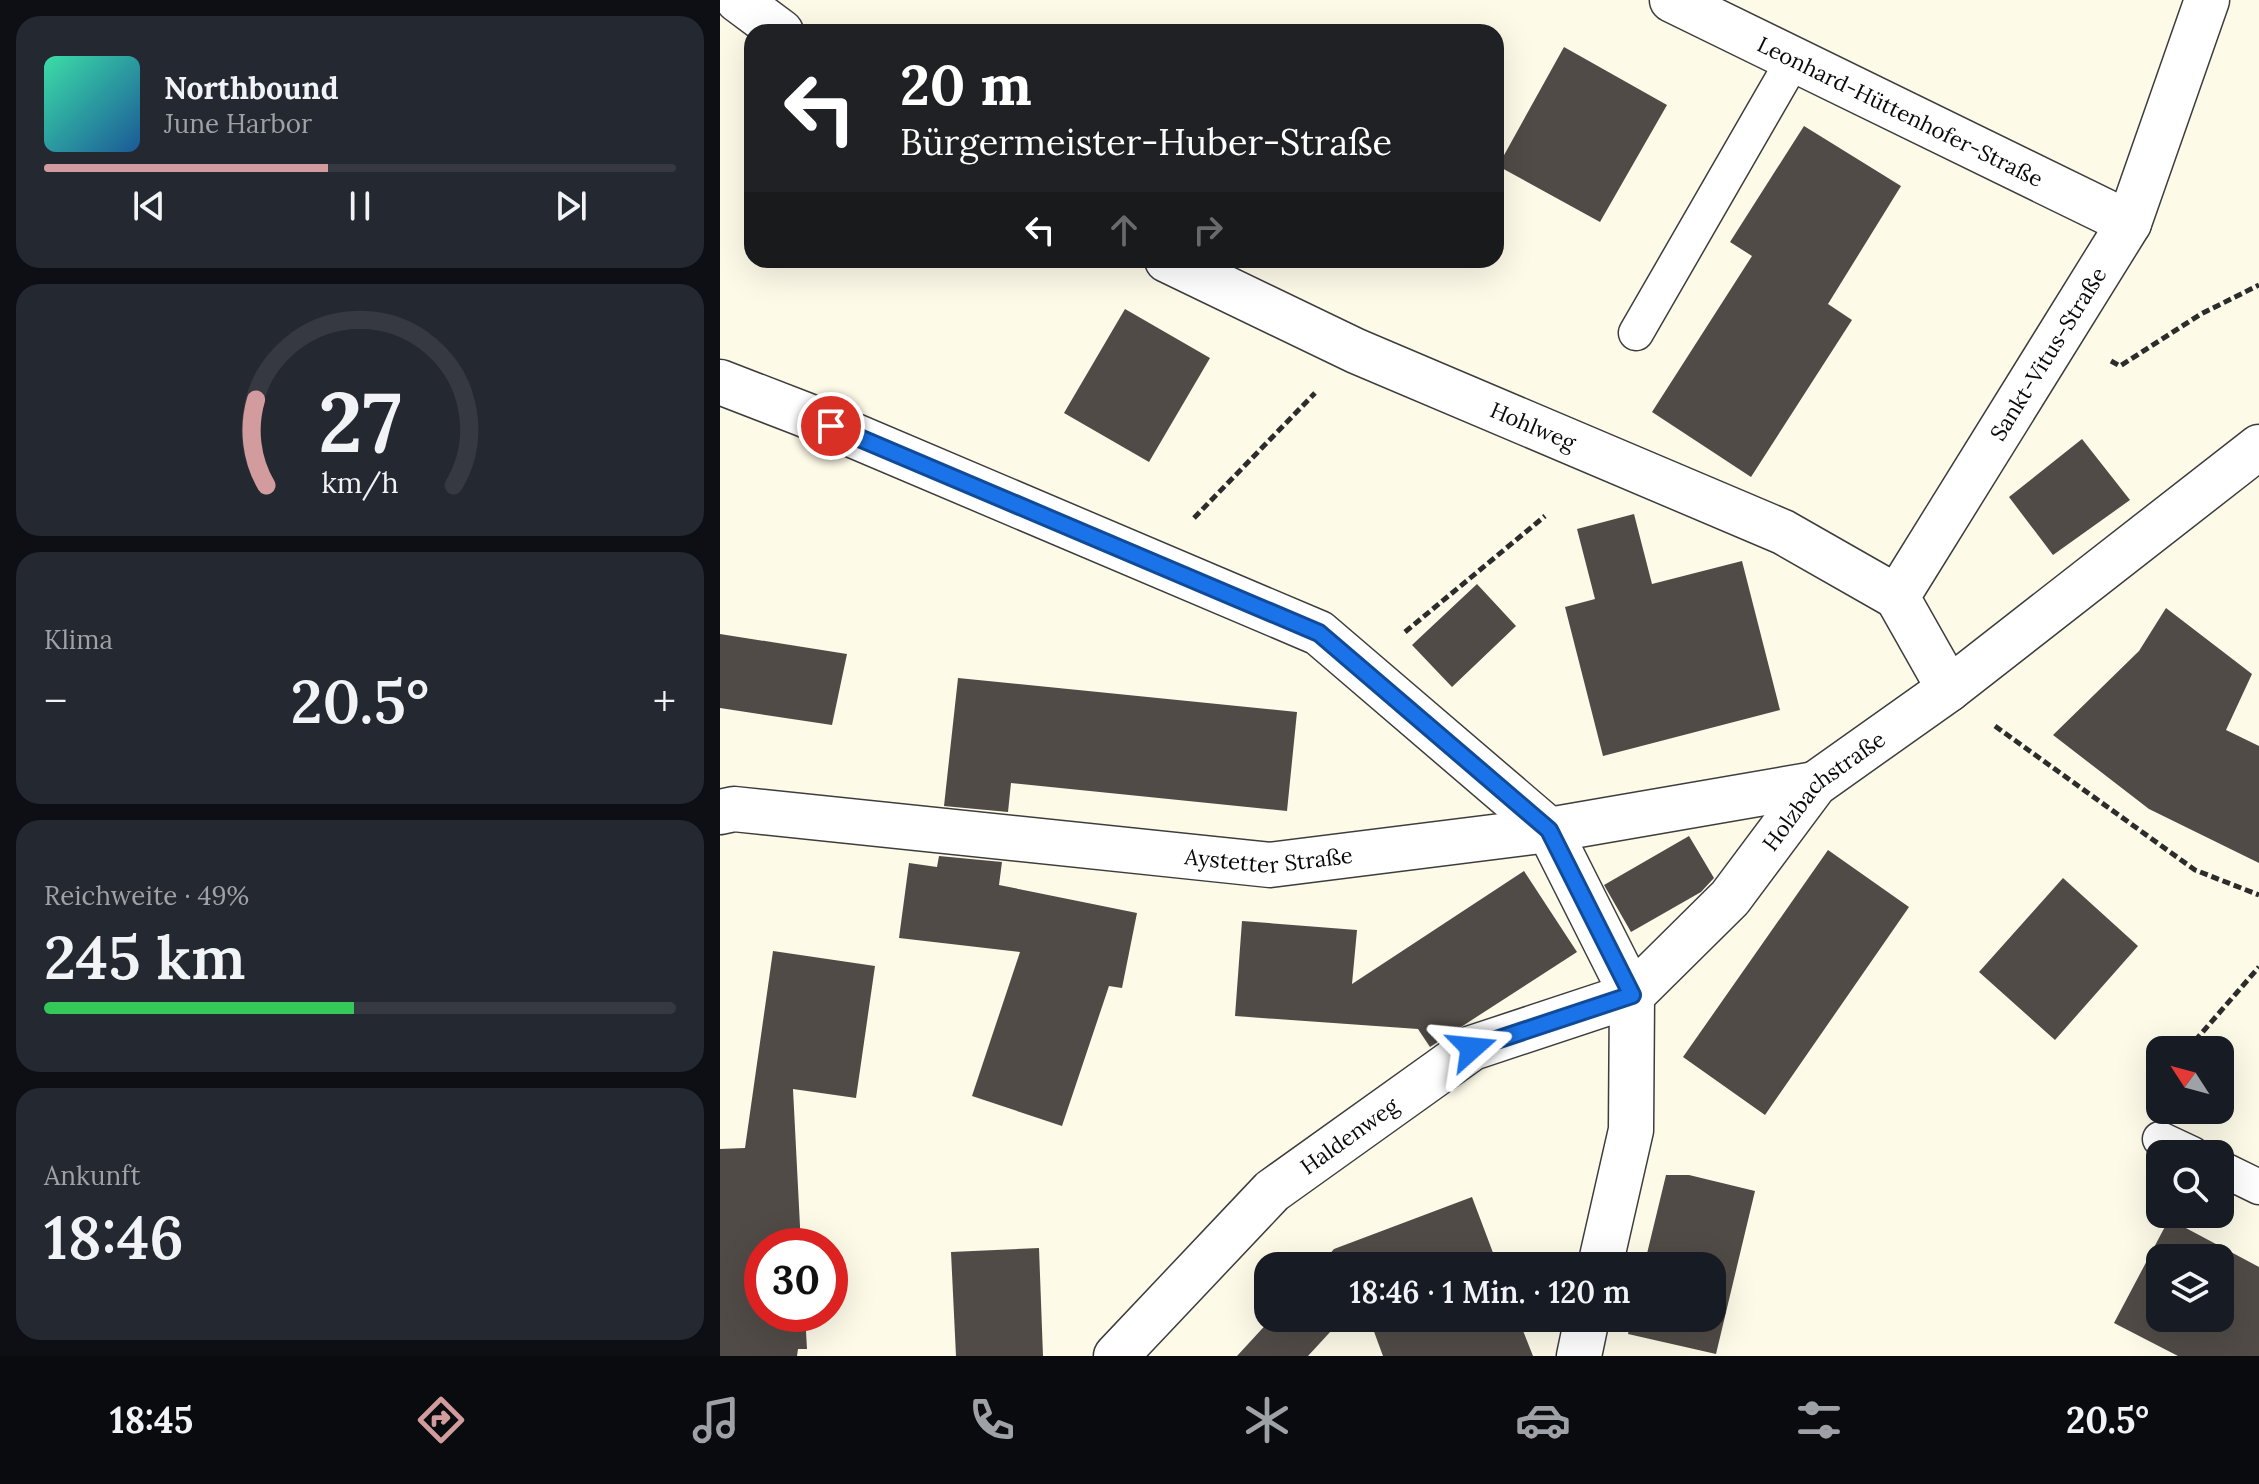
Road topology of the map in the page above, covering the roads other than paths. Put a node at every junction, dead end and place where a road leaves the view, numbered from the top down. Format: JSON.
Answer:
{"nodes":[{"id":1,"x":738,"y":0,"type":"edge"},
{"id":2,"x":1672,"y":0,"type":"edge"},
{"id":3,"x":2207,"y":0,"type":"edge"},
{"id":4,"x":770,"y":24,"type":"edge"},
{"id":5,"x":1794,"y":59,"type":"junction"},
{"id":6,"x":2129,"y":223,"type":"junction"},
{"id":7,"x":1184,"y":268,"type":"edge"},
{"id":8,"x":1636,"y":333,"type":"dead end"},
{"id":9,"x":720,"y":382,"type":"edge"},
{"id":10,"x":2259,"y":447,"type":"edge"},
{"id":11,"x":1897,"y":597,"type":"junction"},
{"id":12,"x":1949,"y":689,"type":"junction"},
{"id":13,"x":1815,"y":784,"type":"junction"},
{"id":14,"x":720,"y":812,"type":"edge"},
{"id":15,"x":1549,"y":830,"type":"junction"},
{"id":16,"x":1632,"y":995,"type":"junction"},
{"id":17,"x":2234,"y":1175,"type":"edge"},
{"id":18,"x":2259,"y":1187,"type":"edge"},
{"id":19,"x":1603,"y":1252,"type":"edge"},
{"id":20,"x":1584,"y":1332,"type":"edge"},
{"id":21,"x":1116,"y":1356,"type":"edge"},
{"id":22,"x":1579,"y":1356,"type":"edge"}],
"edges":[{"from":1,"to":4,"type":"street"},
{"from":2,"to":5,"type":"street","name":"Leonhard-Hüttenhofer-Straße"},
{"from":3,"to":6,"type":"street","name":"Sankt-Vitus-Straße"},
{"from":5,"to":6,"type":"street","name":"Leonhard-Hüttenhofer-Straße"},
{"from":5,"to":8,"type":"lane"},
{"from":6,"to":11,"type":"street","name":"Sankt-Vitus-Straße"},
{"from":7,"to":11,"type":"street","name":"Hohlweg"},
{"from":9,"to":15,"type":"street"},
{"from":10,"to":12,"type":"street","name":"Holzbachstraße"},
{"from":11,"to":12,"type":"street"},
{"from":12,"to":13,"type":"street","name":"Holzbachstraße"},
{"from":13,"to":15,"type":"street","name":"Aystetter Straße"},
{"from":13,"to":16,"type":"street","name":"Holzbachstraße"},
{"from":14,"to":15,"type":"street","name":"Aystetter Straße"},
{"from":15,"to":16,"type":"street"},
{"from":16,"to":19,"type":"street"},
{"from":16,"to":21,"type":"street","name":"Haldenweg"},
{"from":17,"to":18,"type":"lane"},
{"from":20,"to":22,"type":"street"}]}
